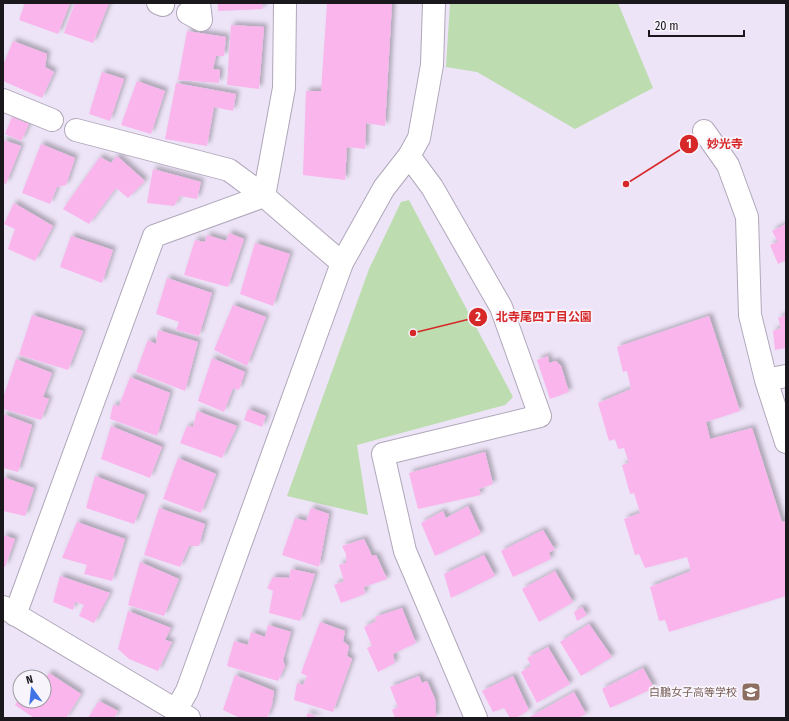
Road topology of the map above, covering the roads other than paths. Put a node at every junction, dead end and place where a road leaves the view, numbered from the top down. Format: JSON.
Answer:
{"nodes":[{"id":1,"x":285,"y":3,"type":"edge"},
{"id":2,"x":434,"y":3,"type":"edge"},
{"id":3,"x":3,"y":100,"type":"edge"},
{"id":4,"x":52,"y":120,"type":"dead end"},
{"id":5,"x":76,"y":130,"type":"dead end"},
{"id":6,"x":704,"y":131,"type":"dead end"},
{"id":7,"x":409,"y":156,"type":"junction"},
{"id":8,"x":264,"y":196,"type":"junction"},
{"id":9,"x":342,"y":263,"type":"junction"},
{"id":10,"x":776,"y":378,"type":"edge"},
{"id":11,"x":786,"y":442,"type":"edge"},
{"id":12,"x":9,"y":611,"type":"edge"},
{"id":13,"x":182,"y":714,"type":"edge"},
{"id":14,"x":476,"y":718,"type":"edge"}],
"edges":[{"from":1,"to":8,"type":"street"},
{"from":2,"to":7,"type":"street"},
{"from":3,"to":4,"type":"street"},
{"from":5,"to":8,"type":"street"},
{"from":6,"to":10,"type":"street"},
{"from":7,"to":9,"type":"street"},
{"from":7,"to":14,"type":"street"},
{"from":8,"to":9,"type":"street"},
{"from":8,"to":12,"type":"street"},
{"from":9,"to":13,"type":"street"},
{"from":10,"to":11,"type":"street"},
{"from":12,"to":13,"type":"street"}]}
